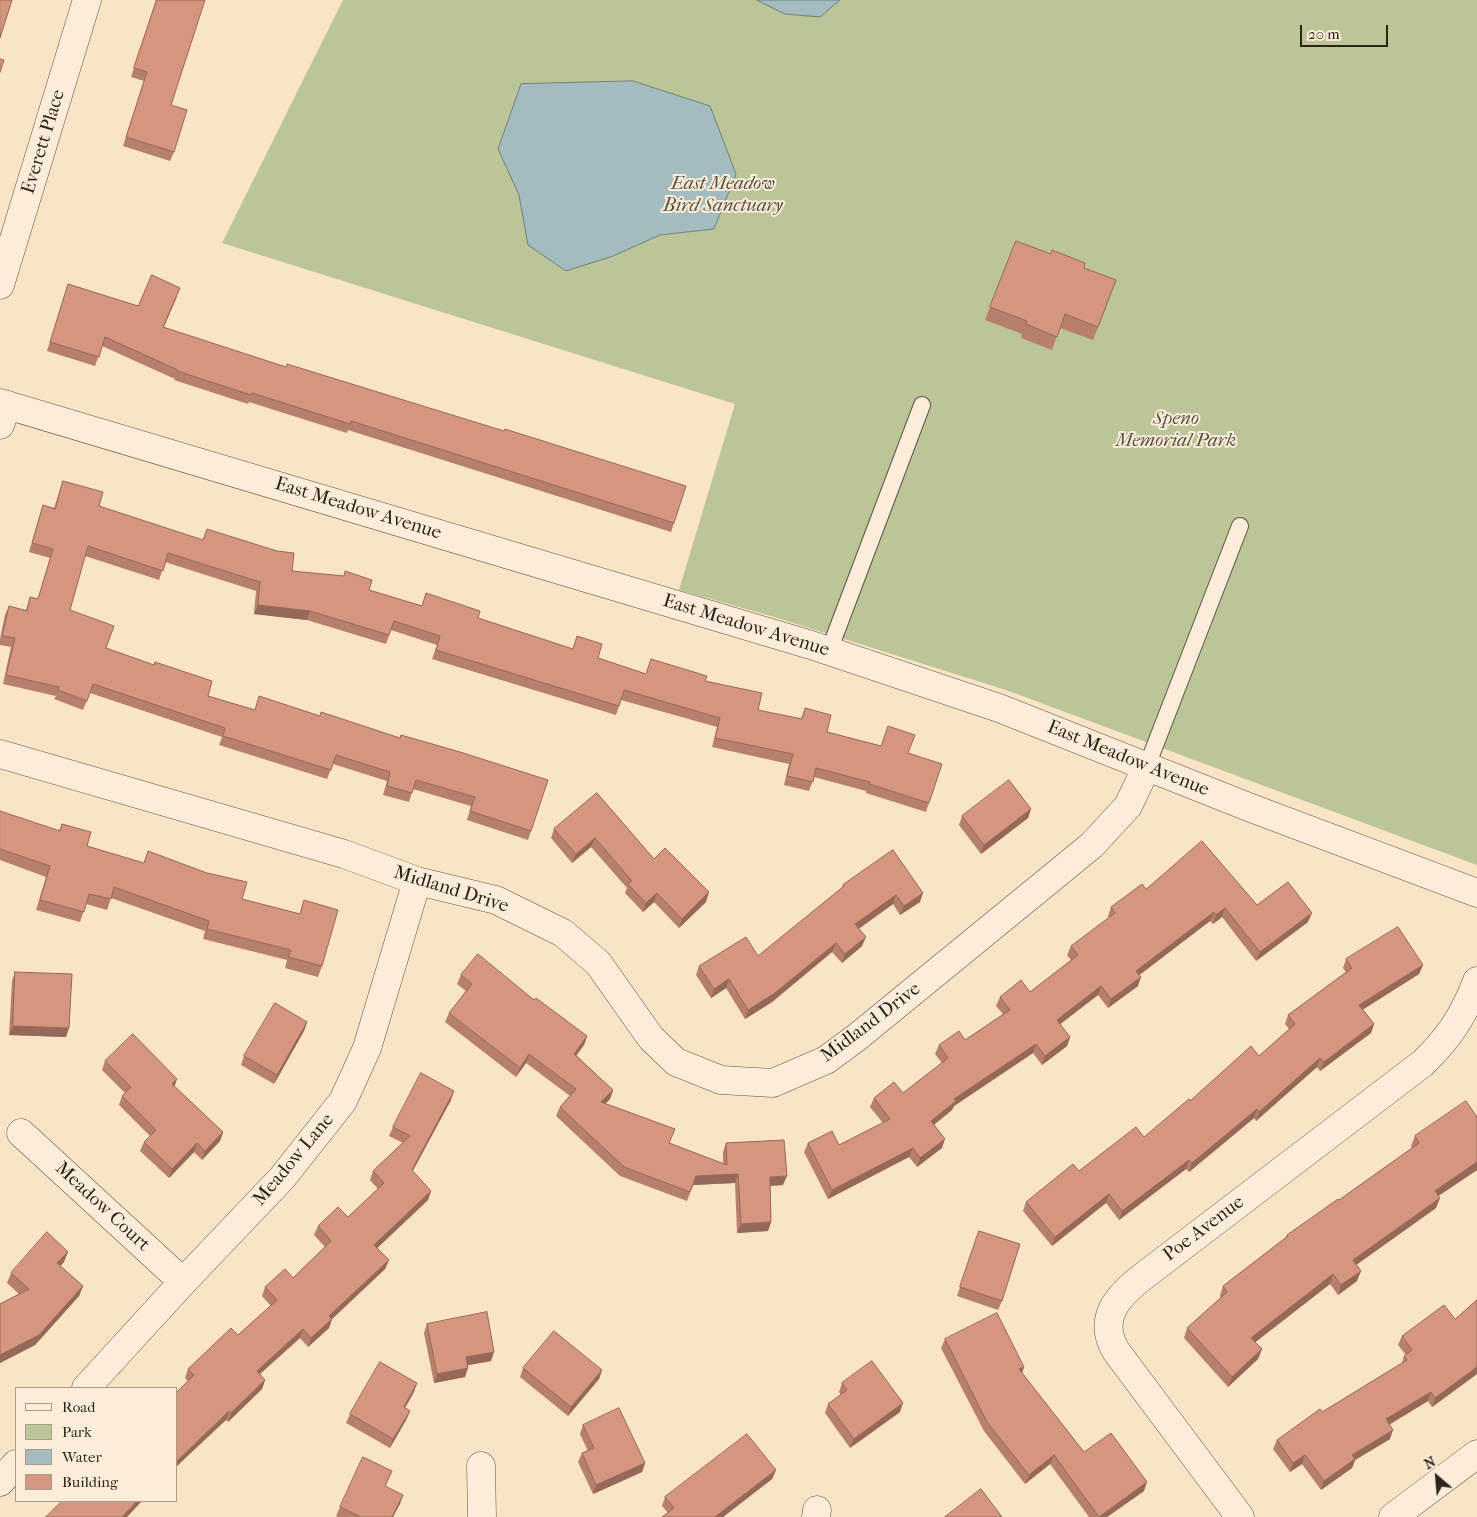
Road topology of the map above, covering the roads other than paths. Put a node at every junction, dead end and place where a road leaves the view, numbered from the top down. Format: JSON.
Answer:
{"nodes":[{"id":1,"x":87,"y":0,"type":"edge"},
{"id":2,"x":0,"y":285,"type":"edge"},
{"id":3,"x":922,"y":405,"type":"dead end"},
{"id":4,"x":2,"y":411,"type":"edge"},
{"id":5,"x":1240,"y":526,"type":"dead end"},
{"id":6,"x":829,"y":651,"type":"junction"},
{"id":7,"x":0,"y":754,"type":"edge"},
{"id":8,"x":1146,"y":766,"type":"junction"},
{"id":9,"x":417,"y":881,"type":"junction"},
{"id":10,"x":1477,"y":893,"type":"edge"},
{"id":11,"x":1477,"y":981,"type":"edge"},
{"id":12,"x":21,"y":1133,"type":"dead end"},
{"id":13,"x":183,"y":1282,"type":"junction"},
{"id":14,"x":87,"y":1387,"type":"edge"},
{"id":15,"x":1477,"y":1454,"type":"edge"},
{"id":16,"x":15,"y":1465,"type":"edge"},
{"id":17,"x":481,"y":1466,"type":"dead end"},
{"id":18,"x":0,"y":1482,"type":"edge"},
{"id":19,"x":482,"y":1517,"type":"edge"},
{"id":20,"x":1240,"y":1517,"type":"edge"},
{"id":21,"x":1393,"y":1517,"type":"edge"}],
"edges":[{"from":1,"to":2,"type":"street","name":"Everett Place"},
{"from":3,"to":6,"type":"lane"},
{"from":4,"to":6,"type":"street","name":"East Meadow Avenue"},
{"from":5,"to":8,"type":"lane"},
{"from":6,"to":8,"type":"street","name":"East Meadow Avenue"},
{"from":7,"to":9,"type":"street","name":"Midland Drive"},
{"from":8,"to":9,"type":"street","name":"Midland Drive"},
{"from":8,"to":10,"type":"street","name":"East Meadow Avenue"},
{"from":9,"to":13,"type":"street","name":"Meadow Lane"},
{"from":11,"to":20,"type":"street","name":"Poe Avenue"},
{"from":12,"to":13,"type":"street","name":"Meadow Court"},
{"from":13,"to":14,"type":"street","name":"Meadow Lane"},
{"from":15,"to":21,"type":"street"},
{"from":16,"to":18,"type":"street"},
{"from":17,"to":19,"type":"street"}]}
